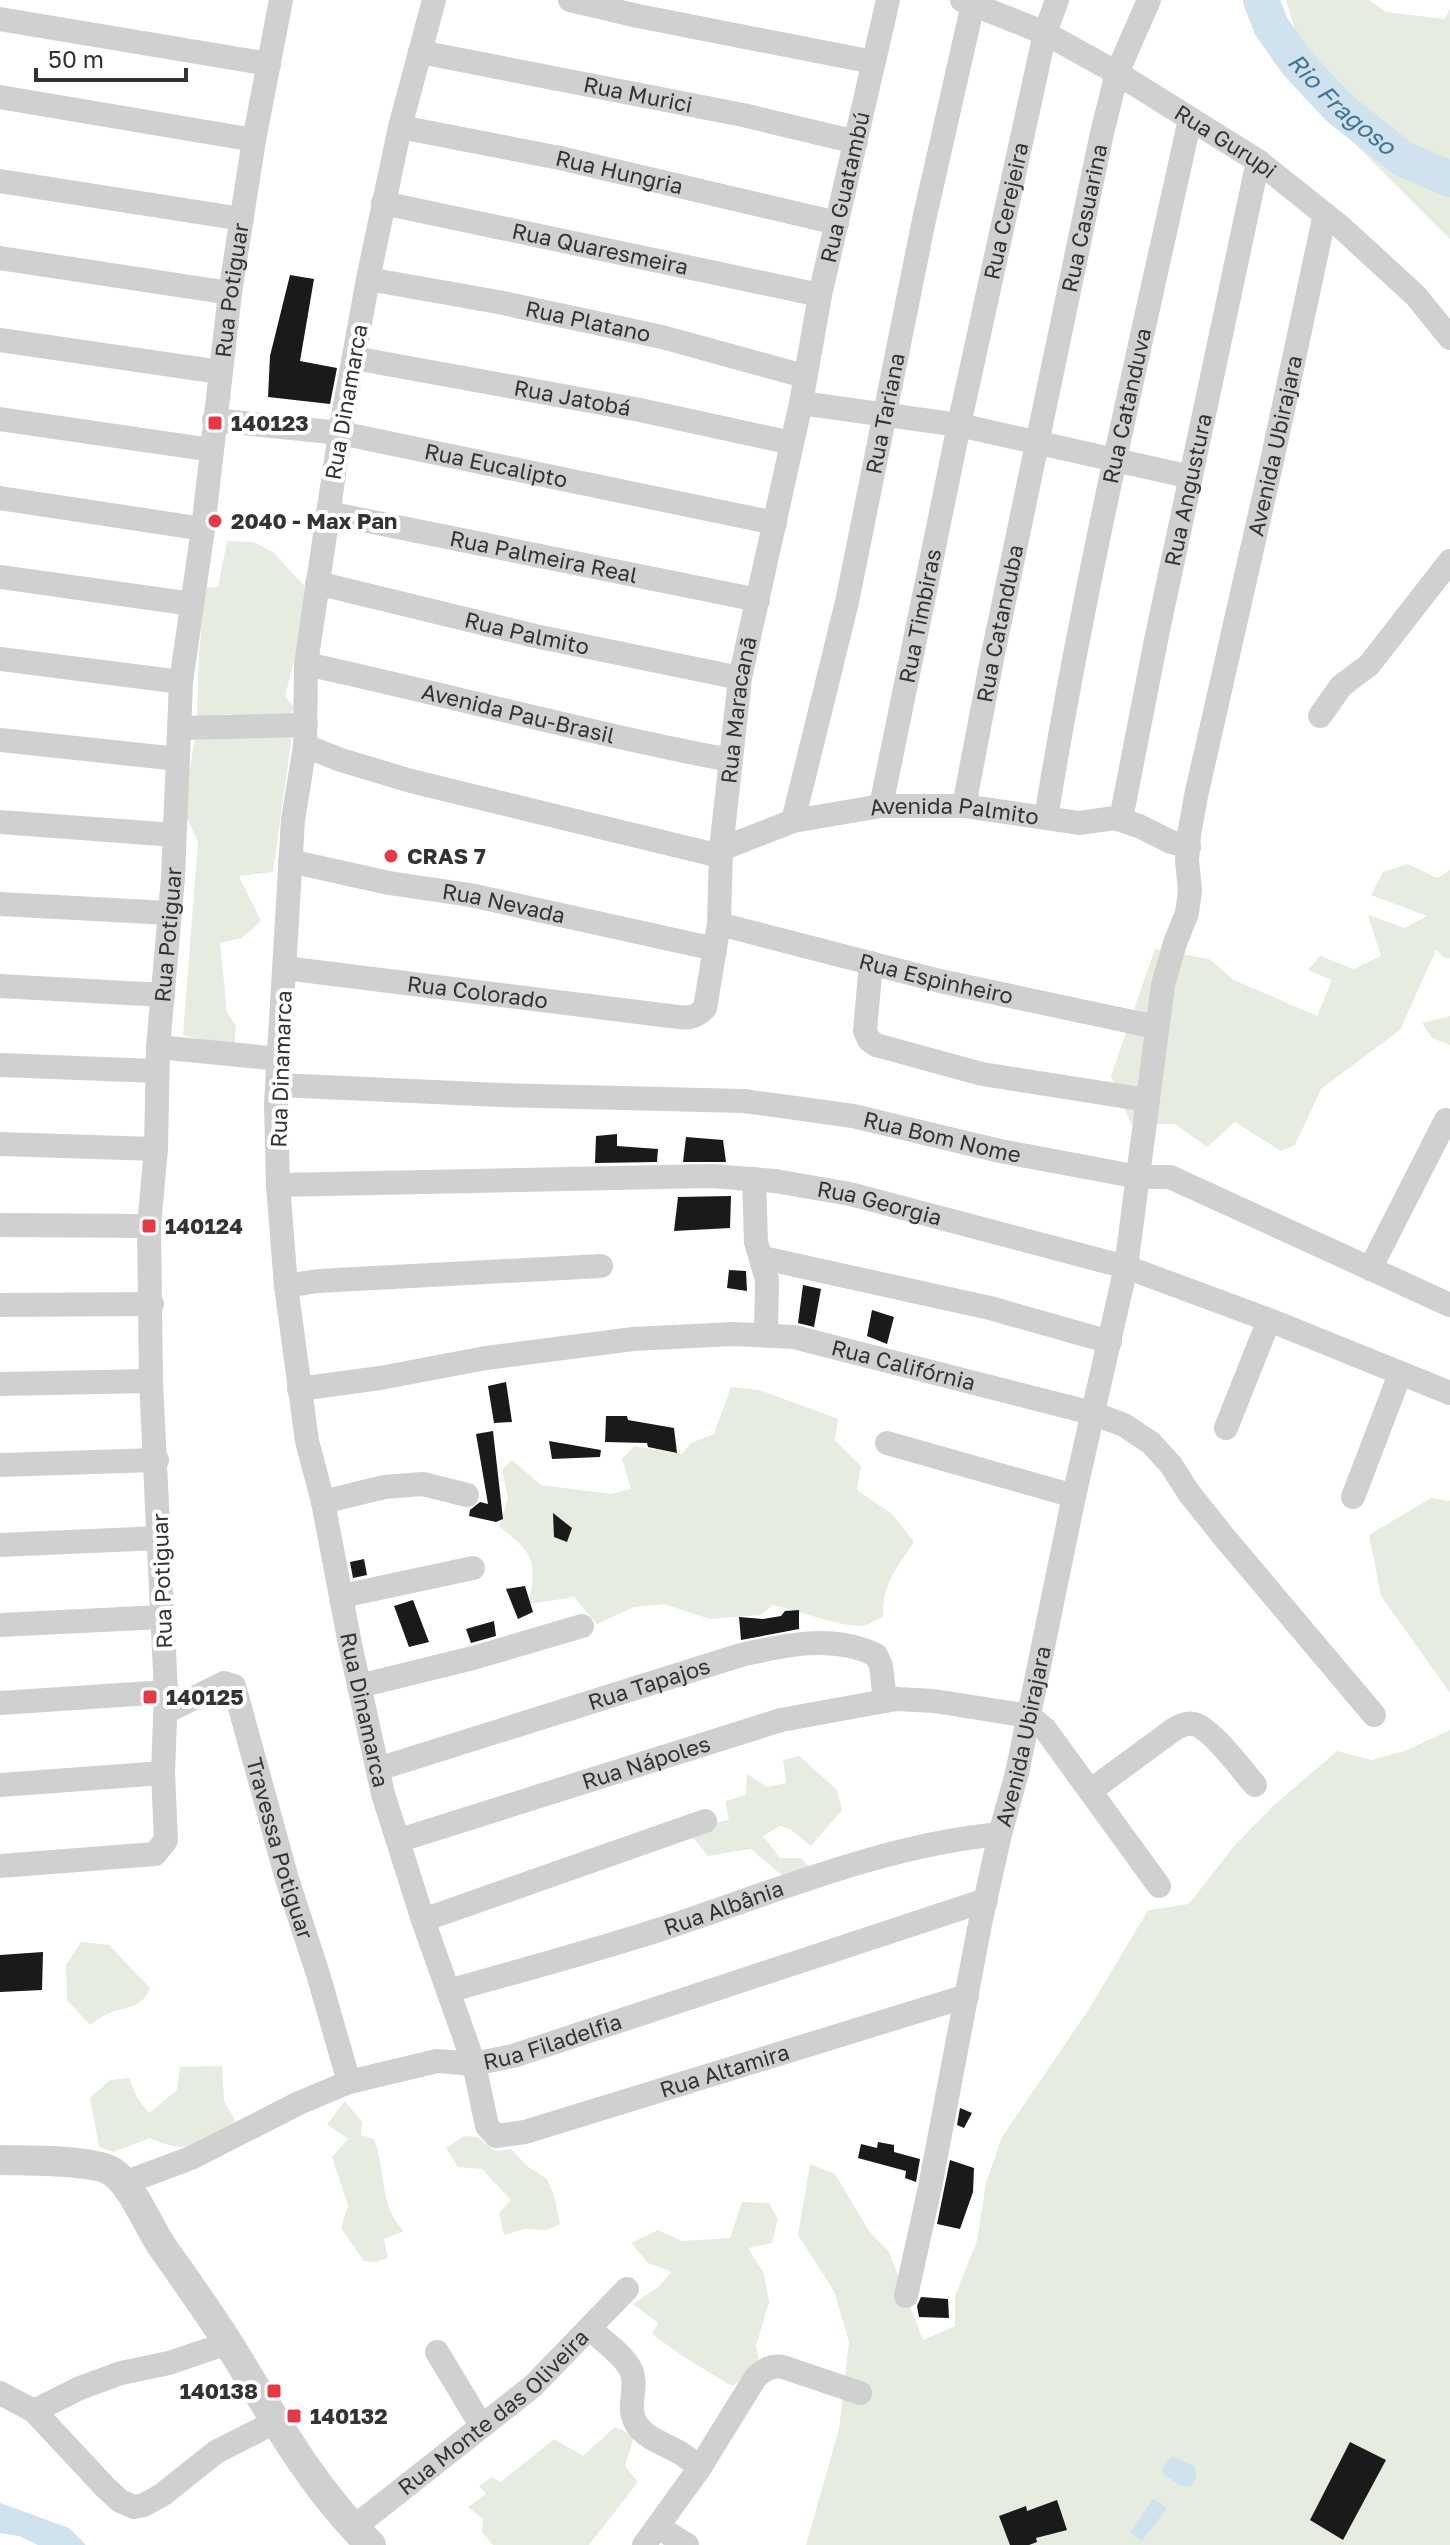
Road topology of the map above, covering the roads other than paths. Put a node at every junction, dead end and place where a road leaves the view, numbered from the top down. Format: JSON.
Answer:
{"nodes":[{"id":1,"x":281,"y":0,"type":"edge"},
{"id":2,"x":434,"y":0,"type":"edge"},
{"id":3,"x":570,"y":0,"type":"edge"},
{"id":4,"x":888,"y":0,"type":"edge"},
{"id":5,"x":1057,"y":0,"type":"edge"},
{"id":6,"x":1149,"y":0,"type":"edge"},
{"id":7,"x":968,"y":2,"type":"edge"},
{"id":8,"x":0,"y":19,"type":"edge"},
{"id":9,"x":1045,"y":33,"type":"junction"},
{"id":10,"x":420,"y":52,"type":"junction"},
{"id":11,"x":873,"y":62,"type":"junction"},
{"id":12,"x":269,"y":64,"type":"junction"},
{"id":13,"x":1117,"y":73,"type":"junction"},
{"id":14,"x":0,"y":97,"type":"edge"},
{"id":15,"x":1190,"y":119,"type":"junction"},
{"id":16,"x":400,"y":127,"type":"junction"},
{"id":17,"x":254,"y":140,"type":"junction"},
{"id":18,"x":856,"y":142,"type":"junction"},
{"id":19,"x":1258,"y":161,"type":"junction"},
{"id":20,"x":0,"y":181,"type":"edge"},
{"id":21,"x":383,"y":203,"type":"junction"},
{"id":22,"x":1325,"y":214,"type":"junction"},
{"id":23,"x":242,"y":219,"type":"junction"},
{"id":24,"x":837,"y":223,"type":"junction"},
{"id":25,"x":0,"y":258,"type":"edge"},
{"id":26,"x":368,"y":279,"type":"junction"},
{"id":27,"x":230,"y":293,"type":"junction"},
{"id":28,"x":820,"y":295,"type":"junction"},
{"id":29,"x":1450,"y":338,"type":"edge"},
{"id":30,"x":0,"y":340,"type":"edge"},
{"id":31,"x":354,"y":358,"type":"junction"},
{"id":32,"x":220,"y":372,"type":"junction"},
{"id":33,"x":804,"y":376,"type":"junction"},
{"id":34,"x":801,"y":403,"type":"junction"},
{"id":35,"x":886,"y":414,"type":"junction"},
{"id":36,"x":0,"y":419,"type":"edge"},
{"id":37,"x":214,"y":420,"type":"junction"},
{"id":38,"x":959,"y":425,"type":"junction"},
{"id":39,"x":340,"y":433,"type":"junction"},
{"id":40,"x":1038,"y":442,"type":"junction"},
{"id":41,"x":792,"y":443,"type":"junction"},
{"id":42,"x":212,"y":450,"type":"junction"},
{"id":43,"x":1114,"y":460,"type":"junction"},
{"id":44,"x":1191,"y":477,"type":"junction"},
{"id":45,"x":0,"y":498,"type":"edge"},
{"id":46,"x":328,"y":513,"type":"junction"},
{"id":47,"x":775,"y":523,"type":"junction"},
{"id":48,"x":203,"y":529,"type":"junction"},
{"id":49,"x":1450,"y":561,"type":"edge"},
{"id":50,"x":0,"y":577,"type":"edge"},
{"id":51,"x":317,"y":583,"type":"junction"},
{"id":52,"x":758,"y":600,"type":"junction"},
{"id":53,"x":192,"y":604,"type":"junction"},
{"id":54,"x":0,"y":659,"type":"edge"},
{"id":55,"x":306,"y":664,"type":"junction"},
{"id":56,"x":740,"y":678,"type":"junction"},
{"id":57,"x":181,"y":682,"type":"junction"},
{"id":58,"x":1320,"y":716,"type":"dead end"},
{"id":59,"x":180,"y":728,"type":"junction"},
{"id":60,"x":306,"y":735,"type":"junction"},
{"id":61,"x":0,"y":740,"type":"edge"},
{"id":62,"x":178,"y":759,"type":"junction"},
{"id":63,"x":730,"y":760,"type":"junction"},
{"id":64,"x":881,"y":806,"type":"junction"},
{"id":65,"x":964,"y":806,"type":"junction"},
{"id":66,"x":1046,"y":818,"type":"junction"},
{"id":67,"x":1121,"y":819,"type":"junction"},
{"id":68,"x":793,"y":821,"type":"junction"},
{"id":69,"x":0,"y":822,"type":"edge"},
{"id":70,"x":174,"y":835,"type":"junction"},
{"id":71,"x":1189,"y":847,"type":"junction"},
{"id":72,"x":720,"y":853,"type":"junction"},
{"id":73,"x":290,"y":861,"type":"junction"},
{"id":74,"x":0,"y":904,"type":"edge"},
{"id":75,"x":169,"y":913,"type":"junction"},
{"id":76,"x":719,"y":924,"type":"junction"},
{"id":77,"x":715,"y":949,"type":"junction"},
{"id":78,"x":871,"y":963,"type":"junction"},
{"id":79,"x":285,"y":968,"type":"junction"},
{"id":80,"x":0,"y":986,"type":"edge"},
{"id":81,"x":163,"y":995,"type":"junction"},
{"id":82,"x":670,"y":1016,"type":"joint"},
{"id":83,"x":1156,"y":1027,"type":"junction"},
{"id":84,"x":157,"y":1059,"type":"junction"},
{"id":85,"x":280,"y":1059,"type":"junction"},
{"id":86,"x":0,"y":1065,"type":"edge"},
{"id":87,"x":278,"y":1085,"type":"junction"},
{"id":88,"x":1147,"y":1100,"type":"junction"},
{"id":89,"x":1446,"y":1120,"type":"dead end"},
{"id":90,"x":0,"y":1144,"type":"edge"},
{"id":91,"x":156,"y":1149,"type":"junction"},
{"id":92,"x":1139,"y":1177,"type":"junction"},
{"id":93,"x":754,"y":1179,"type":"junction"},
{"id":94,"x":278,"y":1185,"type":"junction"},
{"id":95,"x":0,"y":1225,"type":"edge"},
{"id":96,"x":149,"y":1226,"type":"junction"},
{"id":97,"x":763,"y":1258,"type":"junction"},
{"id":98,"x":601,"y":1266,"type":"dead end"},
{"id":99,"x":1126,"y":1267,"type":"junction"},
{"id":100,"x":1370,"y":1269,"type":"junction"},
{"id":101,"x":286,"y":1286,"type":"junction"},
{"id":102,"x":152,"y":1304,"type":"junction"},
{"id":103,"x":0,"y":1305,"type":"edge"},
{"id":104,"x":1450,"y":1305,"type":"edge"},
{"id":105,"x":1269,"y":1320,"type":"junction"},
{"id":106,"x":766,"y":1335,"type":"junction"},
{"id":107,"x":1110,"y":1342,"type":"junction"},
{"id":108,"x":1400,"y":1374,"type":"junction"},
{"id":109,"x":151,"y":1381,"type":"junction"},
{"id":110,"x":0,"y":1384,"type":"edge"},
{"id":111,"x":299,"y":1389,"type":"junction"},
{"id":112,"x":1450,"y":1391,"type":"edge"},
{"id":113,"x":1092,"y":1413,"type":"junction"},
{"id":114,"x":1226,"y":1428,"type":"dead end"},
{"id":115,"x":887,"y":1443,"type":"dead end"},
{"id":116,"x":157,"y":1460,"type":"junction"},
{"id":117,"x":0,"y":1465,"type":"edge"},
{"id":118,"x":467,"y":1495,"type":"dead end"},
{"id":119,"x":1074,"y":1496,"type":"junction"},
{"id":120,"x":1353,"y":1497,"type":"dead end"},
{"id":121,"x":323,"y":1502,"type":"junction"},
{"id":122,"x":160,"y":1538,"type":"junction"},
{"id":123,"x":0,"y":1545,"type":"edge"},
{"id":124,"x":473,"y":1568,"type":"dead end"},
{"id":125,"x":342,"y":1596,"type":"junction"},
{"id":126,"x":163,"y":1617,"type":"junction"},
{"id":127,"x":0,"y":1625,"type":"edge"},
{"id":128,"x":582,"y":1626,"type":"dead end"},
{"id":129,"x":359,"y":1686,"type":"junction"},
{"id":130,"x":890,"y":1700,"type":"junction"},
{"id":131,"x":166,"y":1702,"type":"junction"},
{"id":132,"x":0,"y":1703,"type":"edge"},
{"id":133,"x":1374,"y":1715,"type":"dead end"},
{"id":134,"x":1029,"y":1716,"type":"junction"},
{"id":135,"x":378,"y":1769,"type":"junction"},
{"id":136,"x":163,"y":1773,"type":"junction"},
{"id":137,"x":0,"y":1785,"type":"edge"},
{"id":138,"x":1255,"y":1785,"type":"dead end"},
{"id":139,"x":1090,"y":1791,"type":"junction"},
{"id":140,"x":705,"y":1821,"type":"dead end"},
{"id":141,"x":1000,"y":1834,"type":"junction"},
{"id":142,"x":400,"y":1840,"type":"junction"},
{"id":143,"x":0,"y":1866,"type":"edge"},
{"id":144,"x":1159,"y":1886,"type":"dead end"},
{"id":145,"x":986,"y":1900,"type":"junction"},
{"id":146,"x":423,"y":1920,"type":"junction"},
{"id":147,"x":448,"y":1991,"type":"junction"},
{"id":148,"x":967,"y":1996,"type":"junction"},
{"id":149,"x":474,"y":2064,"type":"junction"},
{"id":150,"x":349,"y":2082,"type":"junction"},
{"id":151,"x":487,"y":2126,"type":"joint"},
{"id":152,"x":0,"y":2160,"type":"edge"},
{"id":153,"x":124,"y":2183,"type":"junction"},
{"id":154,"x":627,"y":2289,"type":"dead end"},
{"id":155,"x":906,"y":2296,"type":"dead end"},
{"id":156,"x":590,"y":2329,"type":"junction"},
{"id":157,"x":228,"y":2343,"type":"junction"},
{"id":158,"x":437,"y":2352,"type":"dead end"},
{"id":159,"x":0,"y":2393,"type":"edge"},
{"id":160,"x":860,"y":2393,"type":"dead end"},
{"id":161,"x":34,"y":2411,"type":"junction"},
{"id":162,"x":275,"y":2422,"type":"junction"},
{"id":163,"x":481,"y":2425,"type":"junction"},
{"id":164,"x":699,"y":2469,"type":"junction"},
{"id":165,"x":362,"y":2536,"type":"edge"},
{"id":166,"x":651,"y":2536,"type":"edge"},
{"id":167,"x":687,"y":2545,"type":"edge"}],
"edges":[{"from":1,"to":12,"type":"street","name":"Rua Potiguar"},
{"from":2,"to":10,"type":"street","name":"Rua Dinamarca"},
{"from":3,"to":11,"type":"street"},
{"from":4,"to":11,"type":"street","name":"Rua Guatambú"},
{"from":5,"to":9,"type":"street","name":"Rua Cerejeira"},
{"from":6,"to":13,"type":"street","name":"Rua Casuarina"},
{"from":7,"to":9,"type":"street","name":"Rua Gurupi"},
{"from":7,"to":35,"type":"street","name":"Rua Tariana"},
{"from":8,"to":12,"type":"street"},
{"from":9,"to":13,"type":"street","name":"Rua Gurupi"},
{"from":9,"to":38,"type":"street","name":"Rua Cerejeira"},
{"from":10,"to":16,"type":"street","name":"Rua Dinamarca"},
{"from":10,"to":18,"type":"street","name":"Rua Murici"},
{"from":11,"to":18,"type":"street","name":"Rua Guatambú"},
{"from":12,"to":17,"type":"street","name":"Rua Potiguar"},
{"from":13,"to":15,"type":"street","name":"Rua Gurupi"},
{"from":13,"to":40,"type":"street","name":"Rua Casuarina"},
{"from":14,"to":17,"type":"street"},
{"from":15,"to":19,"type":"street","name":"Rua Gurupi"},
{"from":15,"to":43,"type":"street","name":"Rua Catanduva"},
{"from":16,"to":21,"type":"street","name":"Rua Dinamarca"},
{"from":16,"to":24,"type":"street","name":"Rua Hungria"},
{"from":17,"to":23,"type":"street","name":"Rua Potiguar"},
{"from":18,"to":24,"type":"street","name":"Rua Guatambú"},
{"from":19,"to":22,"type":"street","name":"Rua Gurupi"},
{"from":19,"to":44,"type":"street","name":"Rua Angustura"},
{"from":20,"to":23,"type":"street"},
{"from":21,"to":26,"type":"street","name":"Rua Dinamarca"},
{"from":21,"to":28,"type":"street","name":"Rua Quaresmeira"},
{"from":22,"to":29,"type":"street","name":"Rua Gurupi"},
{"from":22,"to":71,"type":"street","name":"Avenida Ubirajara"},
{"from":23,"to":27,"type":"street","name":"Rua Potiguar"},
{"from":24,"to":28,"type":"street","name":"Rua Guatambú"},
{"from":25,"to":27,"type":"street"},
{"from":26,"to":31,"type":"street","name":"Rua Dinamarca"},
{"from":26,"to":33,"type":"street","name":"Rua Platano"},
{"from":27,"to":32,"type":"street","name":"Rua Potiguar"},
{"from":28,"to":33,"type":"street","name":"Rua Guatambú"},
{"from":30,"to":32,"type":"street"},
{"from":31,"to":39,"type":"street","name":"Rua Dinamarca"},
{"from":31,"to":41,"type":"street","name":"Rua Jatobá"},
{"from":32,"to":37,"type":"street","name":"Rua Potiguar"},
{"from":33,"to":34,"type":"street","name":"Rua Maracanã"},
{"from":34,"to":35,"type":"street"},
{"from":34,"to":41,"type":"street","name":"Rua Maracanã"},
{"from":35,"to":38,"type":"street"},
{"from":35,"to":68,"type":"street","name":"Rua Tariana"},
{"from":36,"to":42,"type":"street"},
{"from":37,"to":39,"type":"street","name":"Rua Eucalipto"},
{"from":37,"to":42,"type":"street","name":"Rua Potiguar"},
{"from":38,"to":40,"type":"street"},
{"from":38,"to":64,"type":"street","name":"Rua Timbiras"},
{"from":39,"to":46,"type":"street","name":"Rua Dinamarca"},
{"from":39,"to":47,"type":"street","name":"Rua Eucalipto"},
{"from":40,"to":43,"type":"street"},
{"from":40,"to":65,"type":"street","name":"Rua Catanduba"},
{"from":41,"to":47,"type":"street","name":"Rua Maracanã"},
{"from":42,"to":48,"type":"street","name":"Rua Potiguar"},
{"from":43,"to":44,"type":"street"},
{"from":43,"to":66,"type":"street","name":"Rua Catanduva"},
{"from":44,"to":67,"type":"street","name":"Rua Angustura"},
{"from":45,"to":48,"type":"street"},
{"from":46,"to":51,"type":"street","name":"Rua Dinamarca"},
{"from":46,"to":52,"type":"street","name":"Rua Palmeira Real"},
{"from":47,"to":52,"type":"street","name":"Rua Maracanã"},
{"from":48,"to":53,"type":"street","name":"Rua Potiguar"},
{"from":49,"to":58,"type":"street"},
{"from":50,"to":53,"type":"street"},
{"from":51,"to":55,"type":"street","name":"Rua Dinamarca"},
{"from":51,"to":56,"type":"street","name":"Rua Palmito"},
{"from":52,"to":56,"type":"street","name":"Rua Maracanã"},
{"from":53,"to":57,"type":"street","name":"Rua Potiguar"},
{"from":54,"to":57,"type":"street"},
{"from":55,"to":60,"type":"street","name":"Rua Dinamarca"},
{"from":55,"to":63,"type":"street","name":"Avenida Pau-Brasil"},
{"from":56,"to":63,"type":"street","name":"Rua Maracanã"},
{"from":57,"to":59,"type":"street","name":"Rua Potiguar"},
{"from":59,"to":60,"type":"street"},
{"from":59,"to":62,"type":"street","name":"Rua Potiguar"},
{"from":60,"to":72,"type":"street"},
{"from":60,"to":73,"type":"street","name":"Rua Dinamarca"},
{"from":61,"to":62,"type":"street"},
{"from":62,"to":70,"type":"street","name":"Rua Potiguar"},
{"from":63,"to":72,"type":"street","name":"Rua Maracanã"},
{"from":64,"to":65,"type":"street","name":"Avenida Palmito"},
{"from":64,"to":68,"type":"street","name":"Avenida Palmito"},
{"from":65,"to":66,"type":"street","name":"Avenida Palmito"},
{"from":66,"to":67,"type":"street","name":"Avenida Palmito"},
{"from":67,"to":71,"type":"street"},
{"from":68,"to":72,"type":"street","name":"Avenida Palmito"},
{"from":69,"to":70,"type":"street"},
{"from":70,"to":75,"type":"street","name":"Rua Potiguar"},
{"from":71,"to":83,"type":"street","name":"Avenida Ubirajara"},
{"from":72,"to":76,"type":"street","name":"Rua Maracanã"},
{"from":73,"to":77,"type":"street","name":"Rua Nevada"},
{"from":73,"to":79,"type":"street","name":"Rua Dinamarca"},
{"from":74,"to":75,"type":"street"},
{"from":75,"to":81,"type":"street","name":"Rua Potiguar"},
{"from":76,"to":77,"type":"street","name":"Rua Maracanã"},
{"from":76,"to":78,"type":"street","name":"Rua Espinheiro"},
{"from":77,"to":82,"type":"street","name":"Rua Maracanã"},
{"from":78,"to":83,"type":"street","name":"Rua Espinheiro"},
{"from":78,"to":88,"type":"street"},
{"from":79,"to":82,"type":"street","name":"Rua Colorado"},
{"from":79,"to":85,"type":"street","name":"Rua Dinamarca"},
{"from":80,"to":81,"type":"street"},
{"from":81,"to":84,"type":"street","name":"Rua Potiguar"},
{"from":83,"to":88,"type":"street","name":"Avenida Ubirajara"},
{"from":84,"to":85,"type":"street"},
{"from":84,"to":86,"type":"street"},
{"from":84,"to":91,"type":"street","name":"Rua Potiguar"},
{"from":85,"to":87,"type":"street","name":"Rua Dinamarca"},
{"from":87,"to":92,"type":"street","name":"Rua Bom Nome"},
{"from":87,"to":94,"type":"street","name":"Rua Dinamarca"},
{"from":88,"to":92,"type":"street","name":"Avenida Ubirajara"},
{"from":89,"to":100,"type":"street"},
{"from":90,"to":91,"type":"street"},
{"from":91,"to":96,"type":"street","name":"Rua Potiguar"},
{"from":92,"to":99,"type":"street","name":"Avenida Ubirajara"},
{"from":92,"to":100,"type":"street","name":"Rua Bom Nome"},
{"from":93,"to":94,"type":"street","name":"Rua Georgia"},
{"from":93,"to":97,"type":"street"},
{"from":93,"to":99,"type":"street","name":"Rua Georgia"},
{"from":94,"to":101,"type":"street","name":"Rua Dinamarca"},
{"from":95,"to":96,"type":"street"},
{"from":96,"to":102,"type":"street","name":"Rua Potiguar"},
{"from":97,"to":106,"type":"street"},
{"from":97,"to":107,"type":"street"},
{"from":98,"to":101,"type":"street"},
{"from":99,"to":105,"type":"street","name":"Rua Georgia"},
{"from":99,"to":107,"type":"street","name":"Avenida Ubirajara"},
{"from":100,"to":104,"type":"street","name":"Rua Bom Nome"},
{"from":101,"to":111,"type":"street","name":"Rua Dinamarca"},
{"from":102,"to":103,"type":"street"},
{"from":102,"to":109,"type":"street","name":"Rua Potiguar"},
{"from":105,"to":108,"type":"street","name":"Rua Georgia"},
{"from":105,"to":114,"type":"street"},
{"from":106,"to":111,"type":"street","name":"Rua Califórnia"},
{"from":106,"to":113,"type":"street","name":"Rua Califórnia"},
{"from":107,"to":113,"type":"street","name":"Avenida Ubirajara"},
{"from":108,"to":112,"type":"street","name":"Rua Georgia"},
{"from":108,"to":120,"type":"street"},
{"from":109,"to":110,"type":"street"},
{"from":109,"to":116,"type":"street","name":"Rua Potiguar"},
{"from":111,"to":121,"type":"street","name":"Rua Dinamarca"},
{"from":113,"to":119,"type":"street","name":"Avenida Ubirajara"},
{"from":113,"to":133,"type":"street","name":"Rua Califórnia"},
{"from":115,"to":119,"type":"street"},
{"from":116,"to":117,"type":"street"},
{"from":116,"to":122,"type":"street","name":"Rua Potiguar"},
{"from":118,"to":121,"type":"street"},
{"from":119,"to":134,"type":"street","name":"Avenida Ubirajara"},
{"from":121,"to":125,"type":"street","name":"Rua Dinamarca"},
{"from":122,"to":123,"type":"street"},
{"from":122,"to":126,"type":"street","name":"Rua Potiguar"},
{"from":124,"to":125,"type":"street"},
{"from":125,"to":129,"type":"street","name":"Rua Dinamarca"},
{"from":126,"to":127,"type":"street"},
{"from":126,"to":131,"type":"street","name":"Rua Potiguar"},
{"from":128,"to":129,"type":"street"},
{"from":129,"to":135,"type":"street","name":"Rua Dinamarca"},
{"from":130,"to":134,"type":"street","name":"Rua Nápoles"},
{"from":130,"to":135,"type":"street","name":"Rua Tapajos"},
{"from":130,"to":142,"type":"street","name":"Rua Nápoles"},
{"from":131,"to":132,"type":"street"},
{"from":131,"to":136,"type":"street","name":"Rua Potiguar"},
{"from":131,"to":150,"type":"street","name":"Travessa Potiguar"},
{"from":134,"to":139,"type":"street"},
{"from":134,"to":141,"type":"street","name":"Avenida Ubirajara"},
{"from":135,"to":142,"type":"street","name":"Rua Dinamarca"},
{"from":136,"to":137,"type":"street"},
{"from":136,"to":143,"type":"street","name":"Rua Potiguar"},
{"from":138,"to":139,"type":"street"},
{"from":139,"to":144,"type":"street"},
{"from":140,"to":146,"type":"street"},
{"from":141,"to":145,"type":"street","name":"Avenida Ubirajara"},
{"from":141,"to":147,"type":"street","name":"Rua Albânia"},
{"from":142,"to":146,"type":"street","name":"Rua Dinamarca"},
{"from":145,"to":148,"type":"street","name":"Avenida Ubirajara"},
{"from":145,"to":149,"type":"street","name":"Rua Filadelfia"},
{"from":146,"to":147,"type":"street","name":"Rua Dinamarca"},
{"from":147,"to":149,"type":"street","name":"Rua Dinamarca"},
{"from":148,"to":151,"type":"street","name":"Rua Altamira"},
{"from":148,"to":155,"type":"street","name":"Avenida Ubirajara"},
{"from":149,"to":150,"type":"street","name":"Rua Filadelfia"},
{"from":149,"to":151,"type":"street","name":"Rua Dinamarca"},
{"from":150,"to":153,"type":"street","name":"Rua Filadelfia"},
{"from":152,"to":153,"type":"street"},
{"from":153,"to":157,"type":"street"},
{"from":154,"to":156,"type":"street","name":"Rua Monte das Oliveira"},
{"from":156,"to":163,"type":"street","name":"Rua Monte das Oliveira"},
{"from":156,"to":164,"type":"street"},
{"from":157,"to":161,"type":"street"},
{"from":157,"to":162,"type":"street"},
{"from":158,"to":163,"type":"street"},
{"from":159,"to":161,"type":"street"},
{"from":160,"to":164,"type":"street"},
{"from":161,"to":162,"type":"street"},
{"from":162,"to":165,"type":"street"},
{"from":163,"to":165,"type":"street","name":"Rua Monte das Oliveira"},
{"from":164,"to":166,"type":"street"},
{"from":166,"to":167,"type":"street"}]}
